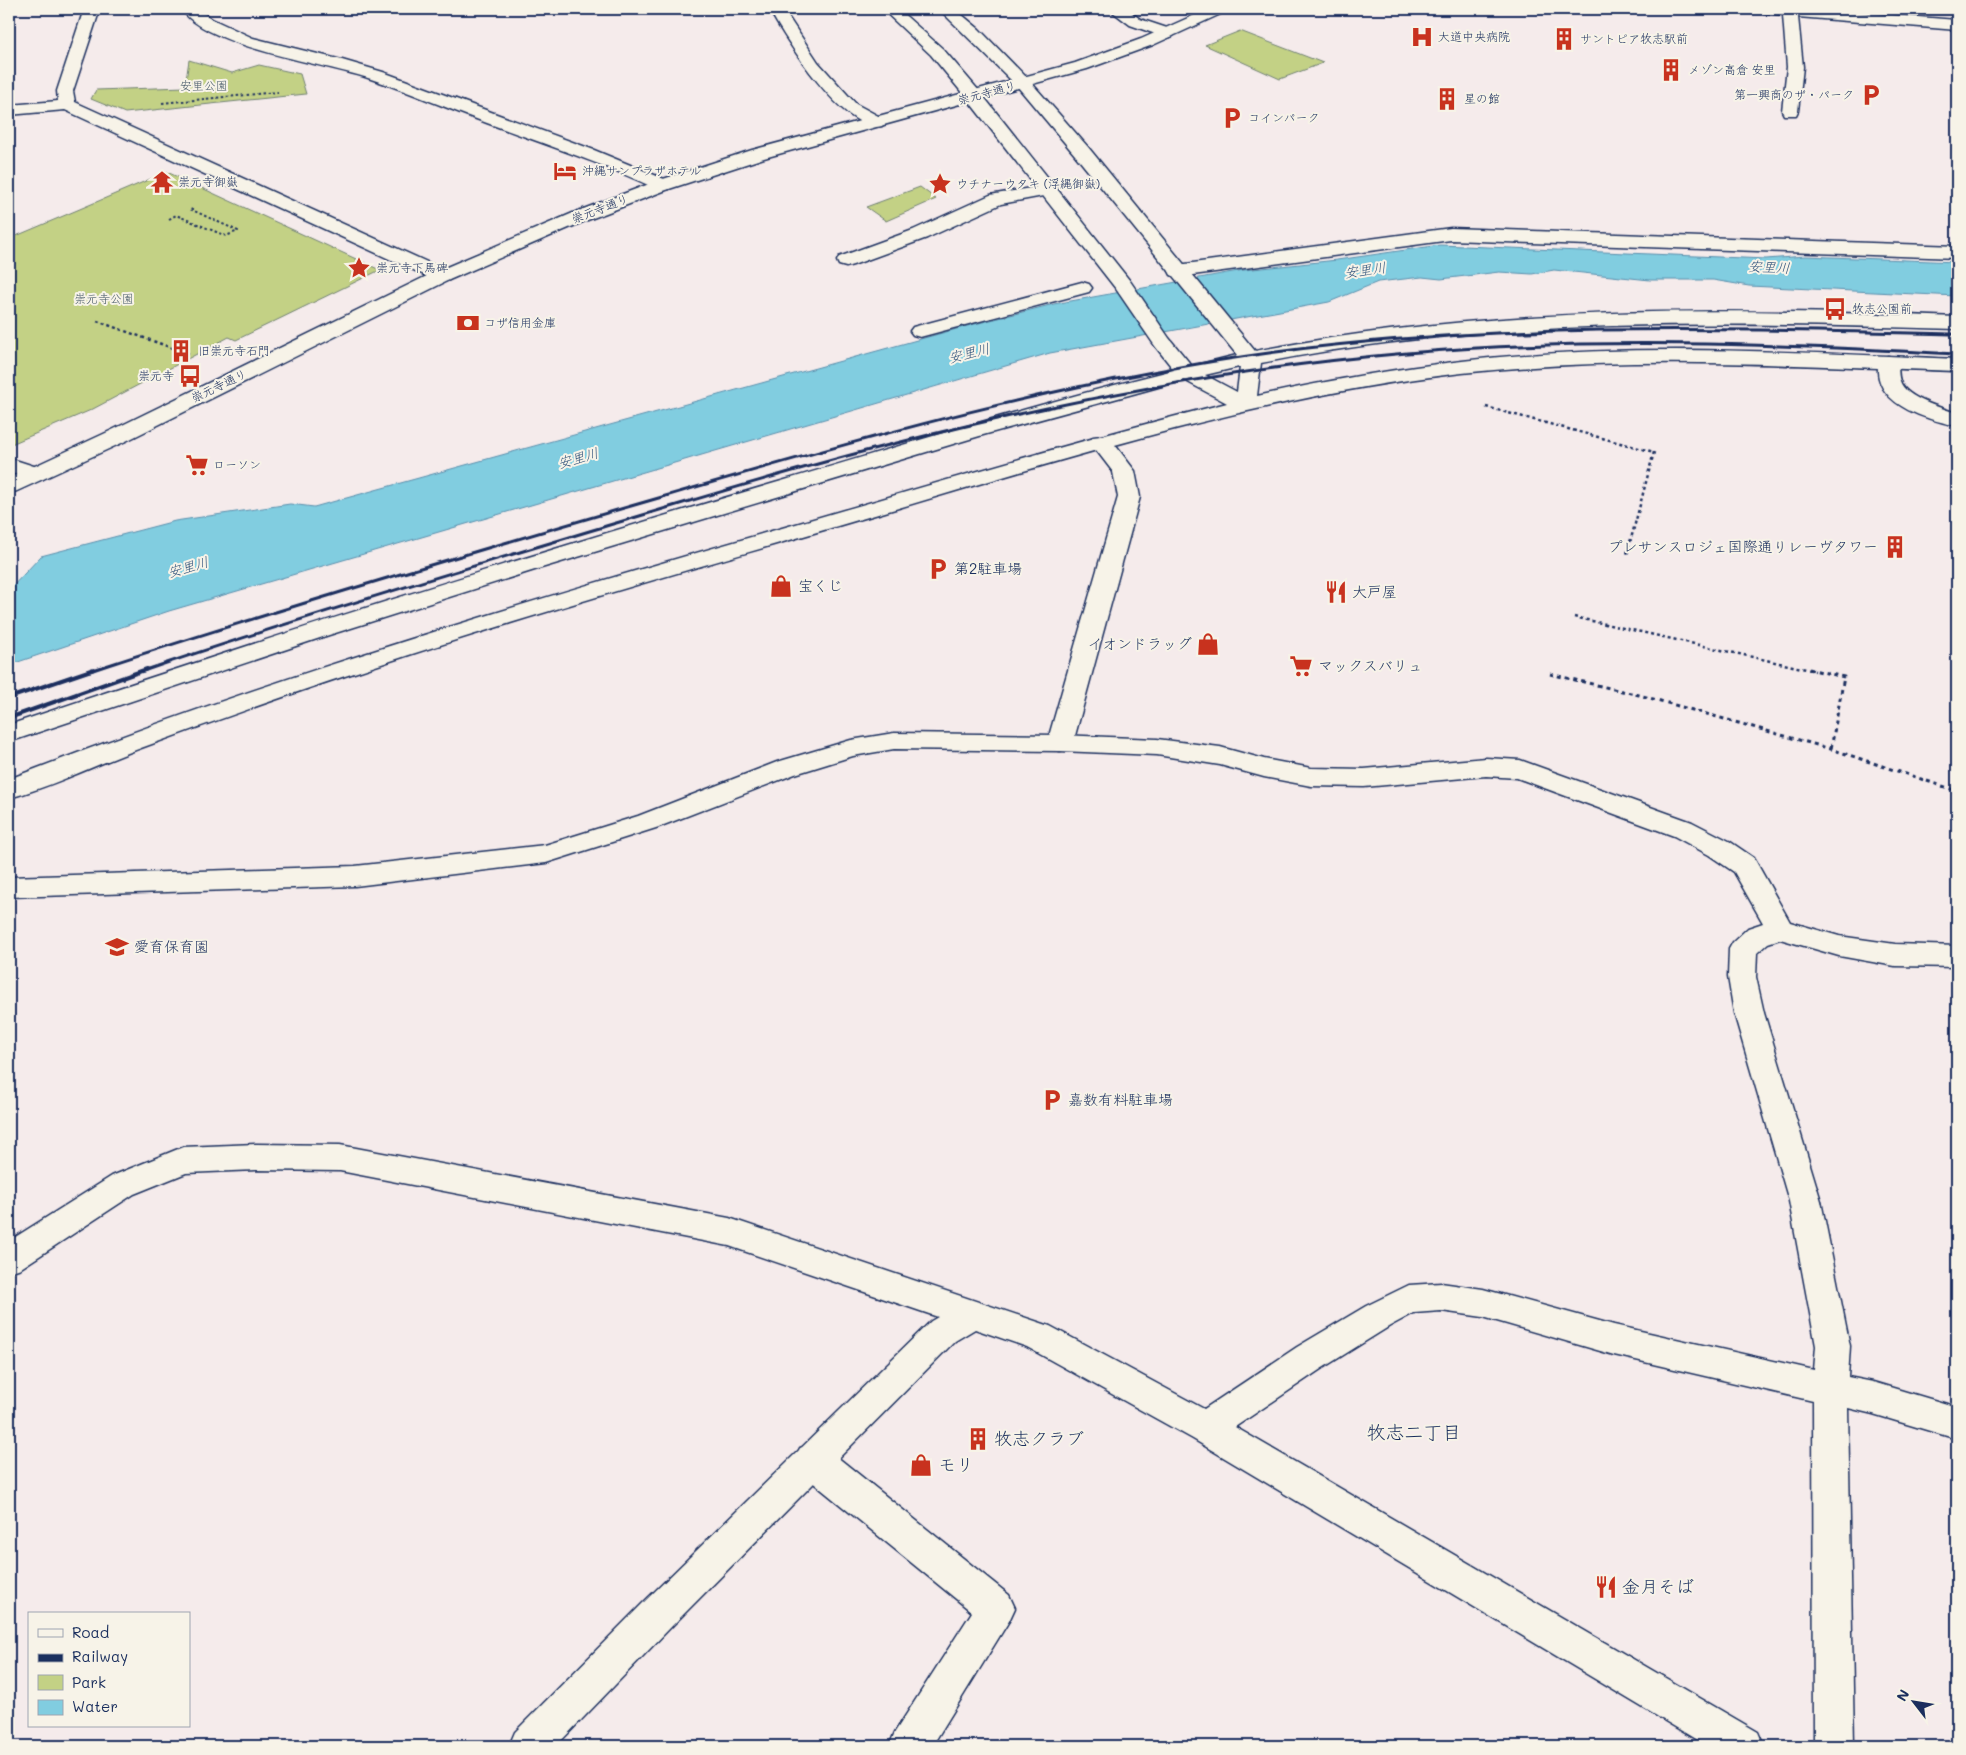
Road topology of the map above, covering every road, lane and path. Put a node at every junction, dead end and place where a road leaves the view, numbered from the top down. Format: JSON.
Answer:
{"nodes":[{"id":1,"x":92,"y":9,"type":"edge"},
{"id":2,"x":189,"y":9,"type":"edge"},
{"id":3,"x":776,"y":9,"type":"edge"},
{"id":4,"x":889,"y":9,"type":"edge"},
{"id":5,"x":946,"y":9,"type":"edge"},
{"id":6,"x":1117,"y":9,"type":"edge"},
{"id":7,"x":1220,"y":9,"type":"edge"},
{"id":8,"x":1761,"y":9,"type":"edge"},
{"id":9,"x":1791,"y":10,"type":"edge"},
{"id":10,"x":1957,"y":25,"type":"edge"},
{"id":11,"x":1167,"y":34,"type":"junction"},
{"id":12,"x":1023,"y":83,"type":"junction"},
{"id":13,"x":286,"y":91,"type":"dead end"},
{"id":14,"x":974,"y":96,"type":"junction"},
{"id":15,"x":154,"y":104,"type":"dead end"},
{"id":16,"x":67,"y":105,"type":"junction"},
{"id":17,"x":9,"y":110,"type":"edge"},
{"id":18,"x":1790,"y":111,"type":"dead end"},
{"id":19,"x":876,"y":122,"type":"junction"},
{"id":20,"x":663,"y":185,"type":"junction"},
{"id":21,"x":1048,"y":190,"type":"junction"},
{"id":22,"x":190,"y":209,"type":"dead end"},
{"id":23,"x":169,"y":218,"type":"dead end"},
{"id":24,"x":1957,"y":252,"type":"edge"},
{"id":25,"x":846,"y":261,"type":"dead end"},
{"id":26,"x":1179,"y":273,"type":"junction"},
{"id":27,"x":442,"y":276,"type":"junction"},
{"id":28,"x":1082,"y":288,"type":"dead end"},
{"id":29,"x":97,"y":321,"type":"dead end"},
{"id":30,"x":1957,"y":323,"type":"edge"},
{"id":31,"x":920,"y":331,"type":"dead end"},
{"id":32,"x":190,"y":354,"type":"dead end"},
{"id":33,"x":1252,"y":359,"type":"junction"},
{"id":34,"x":1888,"y":362,"type":"junction"},
{"id":35,"x":1957,"y":365,"type":"edge"},
{"id":36,"x":1188,"y":374,"type":"junction"},
{"id":37,"x":1246,"y":405,"type":"junction"},
{"id":38,"x":1485,"y":406,"type":"dead end"},
{"id":39,"x":1957,"y":420,"type":"edge"},
{"id":40,"x":1100,"y":442,"type":"junction"},
{"id":41,"x":9,"y":465,"type":"edge"},
{"id":42,"x":35,"y":474,"type":"junction"},
{"id":43,"x":9,"y":486,"type":"edge"},
{"id":44,"x":1627,"y":554,"type":"dead end"},
{"id":45,"x":1574,"y":617,"type":"dead end"},
{"id":46,"x":1550,"y":674,"type":"dead end"},
{"id":47,"x":9,"y":734,"type":"edge"},
{"id":48,"x":1060,"y":743,"type":"junction"},
{"id":49,"x":1831,"y":749,"type":"junction"},
{"id":50,"x":9,"y":789,"type":"edge"},
{"id":51,"x":1957,"y":791,"type":"edge"},
{"id":52,"x":9,"y":887,"type":"edge"},
{"id":53,"x":1780,"y":928,"type":"junction"},
{"id":54,"x":1957,"y":956,"type":"edge"},
{"id":55,"x":9,"y":1258,"type":"edge"},
{"id":56,"x":973,"y":1313,"type":"junction"},
{"id":57,"x":1830,"y":1390,"type":"junction"},
{"id":58,"x":1957,"y":1423,"type":"edge"},
{"id":59,"x":1205,"y":1428,"type":"junction"},
{"id":60,"x":813,"y":1460,"type":"junction"},
{"id":61,"x":529,"y":1746,"type":"edge"},
{"id":62,"x":909,"y":1746,"type":"edge"},
{"id":63,"x":1744,"y":1746,"type":"edge"},
{"id":64,"x":1834,"y":1746,"type":"edge"}],
"edges":[{"from":1,"to":16,"type":"street"},
{"from":2,"to":20,"type":"street"},
{"from":3,"to":19,"type":"street"},
{"from":4,"to":14,"type":"street"},
{"from":5,"to":12,"type":"street"},
{"from":6,"to":11,"type":"street"},
{"from":7,"to":11,"type":"street","name":"崇元寺通り"},
{"from":8,"to":9,"type":"street"},
{"from":9,"to":10,"type":"street"},
{"from":9,"to":18,"type":"street"},
{"from":11,"to":12,"type":"street","name":"崇元寺通り"},
{"from":12,"to":14,"type":"street","name":"崇元寺通り"},
{"from":12,"to":26,"type":"street"},
{"from":13,"to":15,"type":"path"},
{"from":14,"to":19,"type":"street","name":"崇元寺通り"},
{"from":14,"to":21,"type":"street"},
{"from":16,"to":17,"type":"street"},
{"from":16,"to":27,"type":"street"},
{"from":19,"to":20,"type":"street","name":"崇元寺通り"},
{"from":20,"to":27,"type":"street","name":"崇元寺通り"},
{"from":21,"to":25,"type":"street"},
{"from":21,"to":36,"type":"street"},
{"from":22,"to":23,"type":"path"},
{"from":24,"to":26,"type":"street"},
{"from":26,"to":33,"type":"street"},
{"from":27,"to":42,"type":"street","name":"崇元寺通り"},
{"from":28,"to":31,"type":"street"},
{"from":29,"to":32,"type":"path"},
{"from":30,"to":33,"type":"street"},
{"from":33,"to":36,"type":"street"},
{"from":33,"to":37,"type":"street"},
{"from":34,"to":35,"type":"street"},
{"from":34,"to":37,"type":"street"},
{"from":34,"to":39,"type":"street"},
{"from":36,"to":37,"type":"street"},
{"from":36,"to":47,"type":"street"},
{"from":37,"to":40,"type":"street"},
{"from":38,"to":44,"type":"path"},
{"from":40,"to":48,"type":"street"},
{"from":40,"to":50,"type":"street"},
{"from":41,"to":42,"type":"street"},
{"from":42,"to":43,"type":"street","name":"崇元寺通り"},
{"from":45,"to":49,"type":"path"},
{"from":46,"to":49,"type":"path"},
{"from":48,"to":52,"type":"street"},
{"from":48,"to":53,"type":"street"},
{"from":49,"to":51,"type":"path"},
{"from":53,"to":54,"type":"street"},
{"from":53,"to":57,"type":"street"},
{"from":55,"to":56,"type":"street"},
{"from":56,"to":59,"type":"street"},
{"from":56,"to":60,"type":"street"},
{"from":57,"to":58,"type":"street"},
{"from":57,"to":59,"type":"street"},
{"from":57,"to":64,"type":"street"},
{"from":59,"to":63,"type":"street"},
{"from":60,"to":61,"type":"street"},
{"from":60,"to":62,"type":"street"}]}
